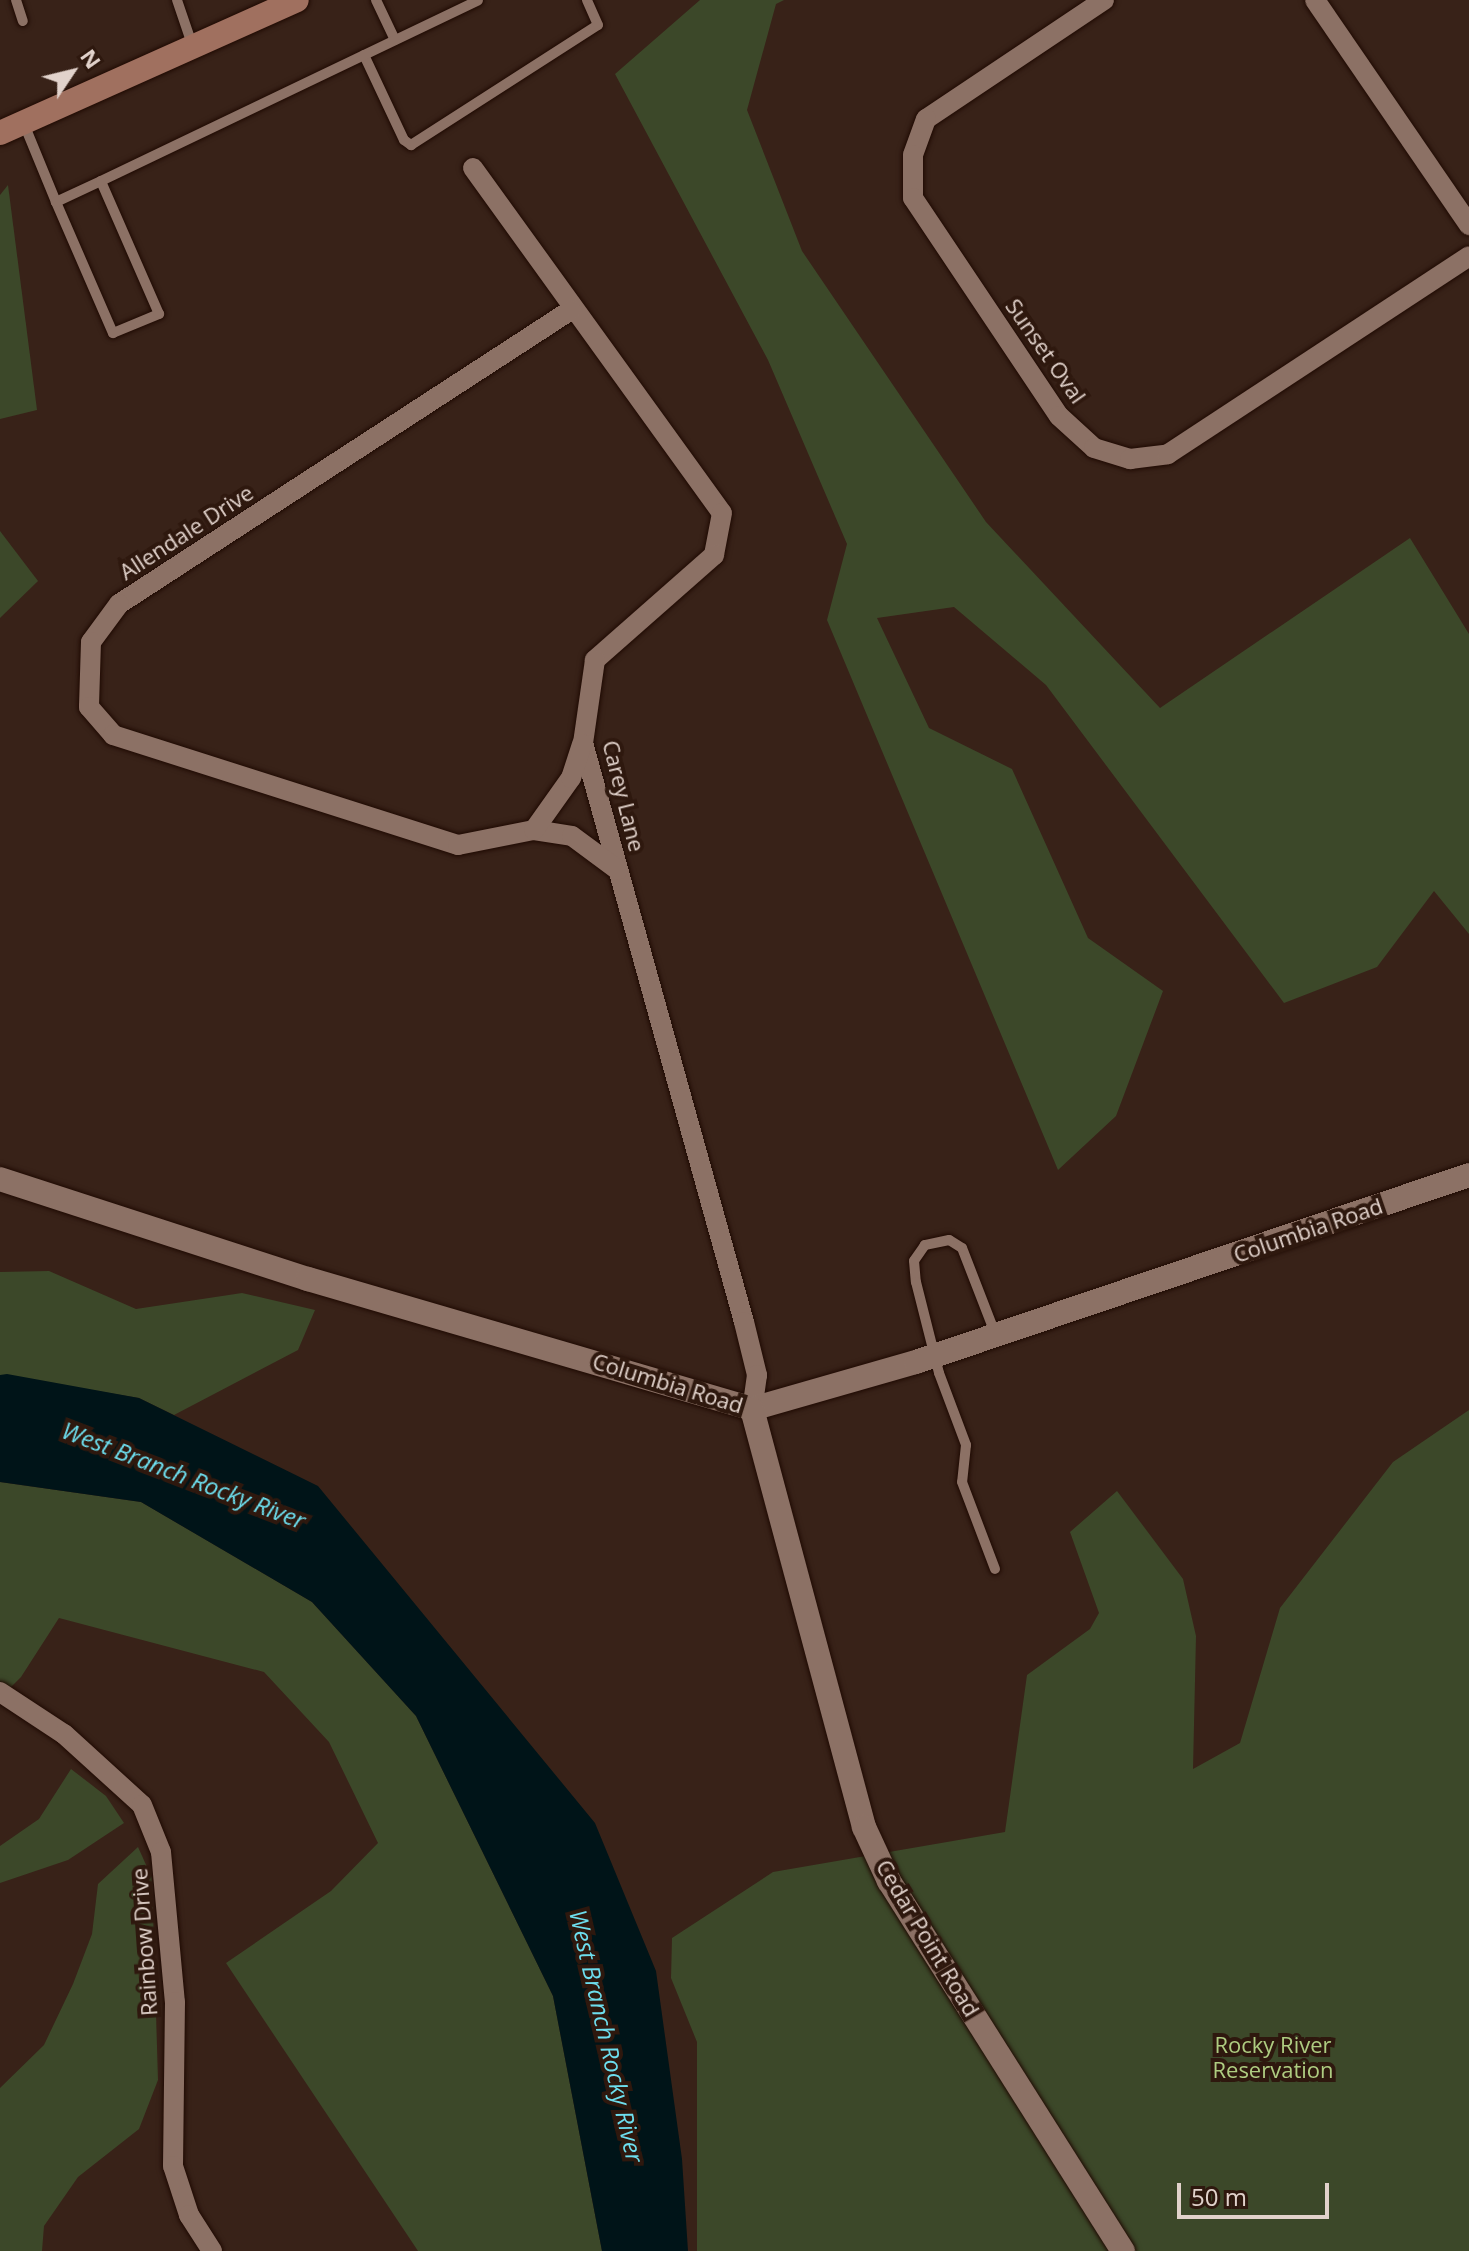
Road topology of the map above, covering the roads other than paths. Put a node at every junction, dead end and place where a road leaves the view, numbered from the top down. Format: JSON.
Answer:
{"nodes":[{"id":1,"x":16,"y":0,"type":"edge"},
{"id":2,"x":177,"y":0,"type":"edge"},
{"id":3,"x":297,"y":0,"type":"edge"},
{"id":4,"x":376,"y":0,"type":"edge"},
{"id":5,"x":478,"y":0,"type":"edge"},
{"id":6,"x":587,"y":0,"type":"edge"},
{"id":7,"x":1104,"y":0,"type":"edge"},
{"id":8,"x":1315,"y":0,"type":"edge"},
{"id":9,"x":23,"y":21,"type":"dead end"},
{"id":10,"x":395,"y":40,"type":"junction"},
{"id":11,"x":193,"y":47,"type":"junction"},
{"id":12,"x":364,"y":55,"type":"junction"},
{"id":13,"x":24,"y":124,"type":"junction"},
{"id":14,"x":0,"y":133,"type":"edge"},
{"id":15,"x":473,"y":168,"type":"dead end"},
{"id":16,"x":101,"y":181,"type":"junction"},
{"id":17,"x":56,"y":202,"type":"junction"},
{"id":18,"x":1469,"y":225,"type":"edge"},
{"id":19,"x":1469,"y":256,"type":"edge"},
{"id":20,"x":571,"y":310,"type":"junction"},
{"id":21,"x":583,"y":743,"type":"junction"},
{"id":22,"x":534,"y":830,"type":"junction"},
{"id":23,"x":618,"y":870,"type":"junction"},
{"id":24,"x":1469,"y":1175,"type":"edge"},
{"id":25,"x":0,"y":1179,"type":"edge"},
{"id":26,"x":996,"y":1335,"type":"junction"},
{"id":27,"x":937,"y":1355,"type":"junction"},
{"id":28,"x":752,"y":1409,"type":"junction"},
{"id":29,"x":995,"y":1569,"type":"dead end"},
{"id":30,"x":0,"y":1692,"type":"edge"},
{"id":31,"x":212,"y":2251,"type":"edge"},
{"id":32,"x":1123,"y":2251,"type":"edge"}],
"edges":[{"from":1,"to":9,"type":"lane"},
{"from":2,"to":11,"type":"lane"},
{"from":3,"to":11,"type":"main road"},
{"from":4,"to":10,"type":"lane"},
{"from":5,"to":10,"type":"lane"},
{"from":6,"to":12,"type":"lane"},
{"from":7,"to":19,"type":"street","name":"Sunset Oval"},
{"from":8,"to":18,"type":"street"},
{"from":10,"to":12,"type":"lane"},
{"from":11,"to":13,"type":"main road"},
{"from":12,"to":16,"type":"lane"},
{"from":13,"to":14,"type":"main road"},
{"from":13,"to":17,"type":"lane"},
{"from":15,"to":20,"type":"street","name":"Carey Lane"},
{"from":16,"to":17,"type":"lane"},
{"from":16,"to":17,"type":"lane"},
{"from":20,"to":21,"type":"street","name":"Carey Lane"},
{"from":20,"to":22,"type":"street","name":"Allendale Drive"},
{"from":21,"to":22,"type":"street"},
{"from":21,"to":23,"type":"street","name":"Carey Lane"},
{"from":22,"to":23,"type":"street","name":"Allendale Drive"},
{"from":23,"to":28,"type":"street","name":"Carey Lane"},
{"from":24,"to":26,"type":"street","name":"Columbia Road"},
{"from":25,"to":28,"type":"street","name":"Columbia Road"},
{"from":26,"to":27,"type":"street","name":"Columbia Road"},
{"from":26,"to":27,"type":"lane"},
{"from":27,"to":28,"type":"street","name":"Columbia Road"},
{"from":27,"to":29,"type":"lane"},
{"from":28,"to":32,"type":"street","name":"Cedar Point Road"},
{"from":30,"to":31,"type":"street","name":"Rainbow Drive"}]}
